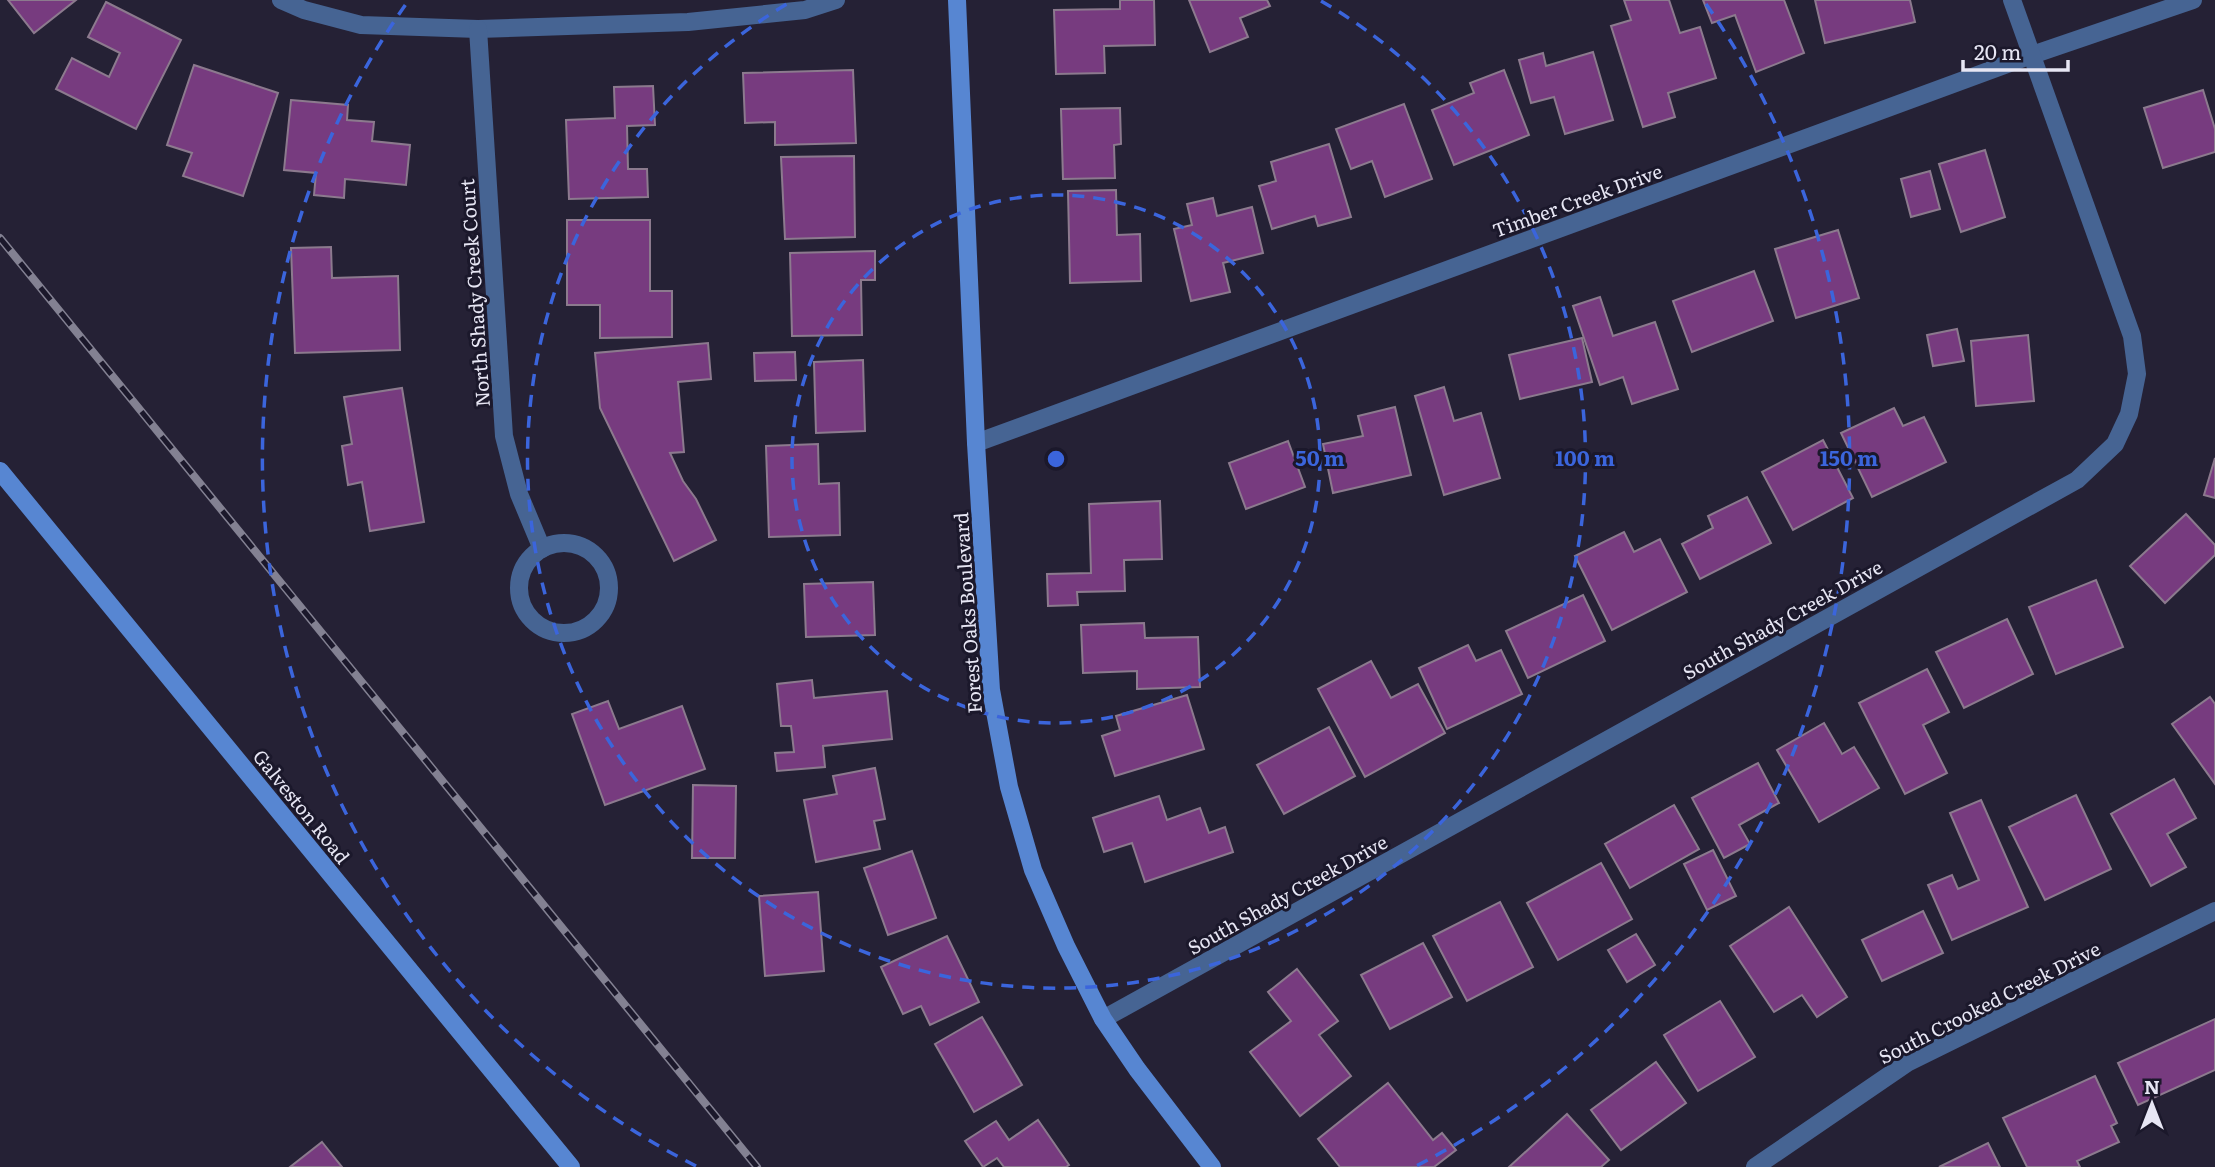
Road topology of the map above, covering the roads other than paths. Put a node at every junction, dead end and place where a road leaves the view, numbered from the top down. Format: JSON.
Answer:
{"nodes":[{"id":1,"x":281,"y":0,"type":"edge"},
{"id":2,"x":836,"y":0,"type":"edge"},
{"id":3,"x":957,"y":0,"type":"edge"},
{"id":4,"x":2012,"y":0,"type":"edge"},
{"id":5,"x":2193,"y":0,"type":"edge"},
{"id":6,"x":478,"y":29,"type":"junction"},
{"id":7,"x":2032,"y":54,"type":"junction"},
{"id":8,"x":976,"y":443,"type":"junction"},
{"id":9,"x":1,"y":473,"type":"edge"},
{"id":10,"x":542,"y":549,"type":"junction"},
{"id":11,"x":2215,"y":911,"type":"edge"},
{"id":12,"x":1103,"y":1019,"type":"junction"},
{"id":13,"x":570,"y":1167,"type":"edge"},
{"id":14,"x":1212,"y":1167,"type":"edge"},
{"id":15,"x":1755,"y":1167,"type":"edge"}],
"edges":[{"from":1,"to":6,"type":"street"},
{"from":2,"to":6,"type":"street"},
{"from":3,"to":8,"type":"street","name":"Forest Oaks Boulevard"},
{"from":4,"to":7,"type":"street","name":"South Shady Creek Drive"},
{"from":5,"to":7,"type":"street","name":"Timber Creek Drive"},
{"from":6,"to":10,"type":"street","name":"North Shady Creek Court"},
{"from":7,"to":8,"type":"street","name":"Timber Creek Drive"},
{"from":7,"to":12,"type":"street","name":"South Shady Creek Drive"},
{"from":8,"to":12,"type":"street","name":"Forest Oaks Boulevard"},
{"from":9,"to":13,"type":"street","name":"Galveston Road"},
{"from":10,"to":10,"type":"street"},
{"from":11,"to":15,"type":"street","name":"South Crooked Creek Drive"},
{"from":12,"to":14,"type":"street","name":"Forest Oaks Boulevard"}]}
